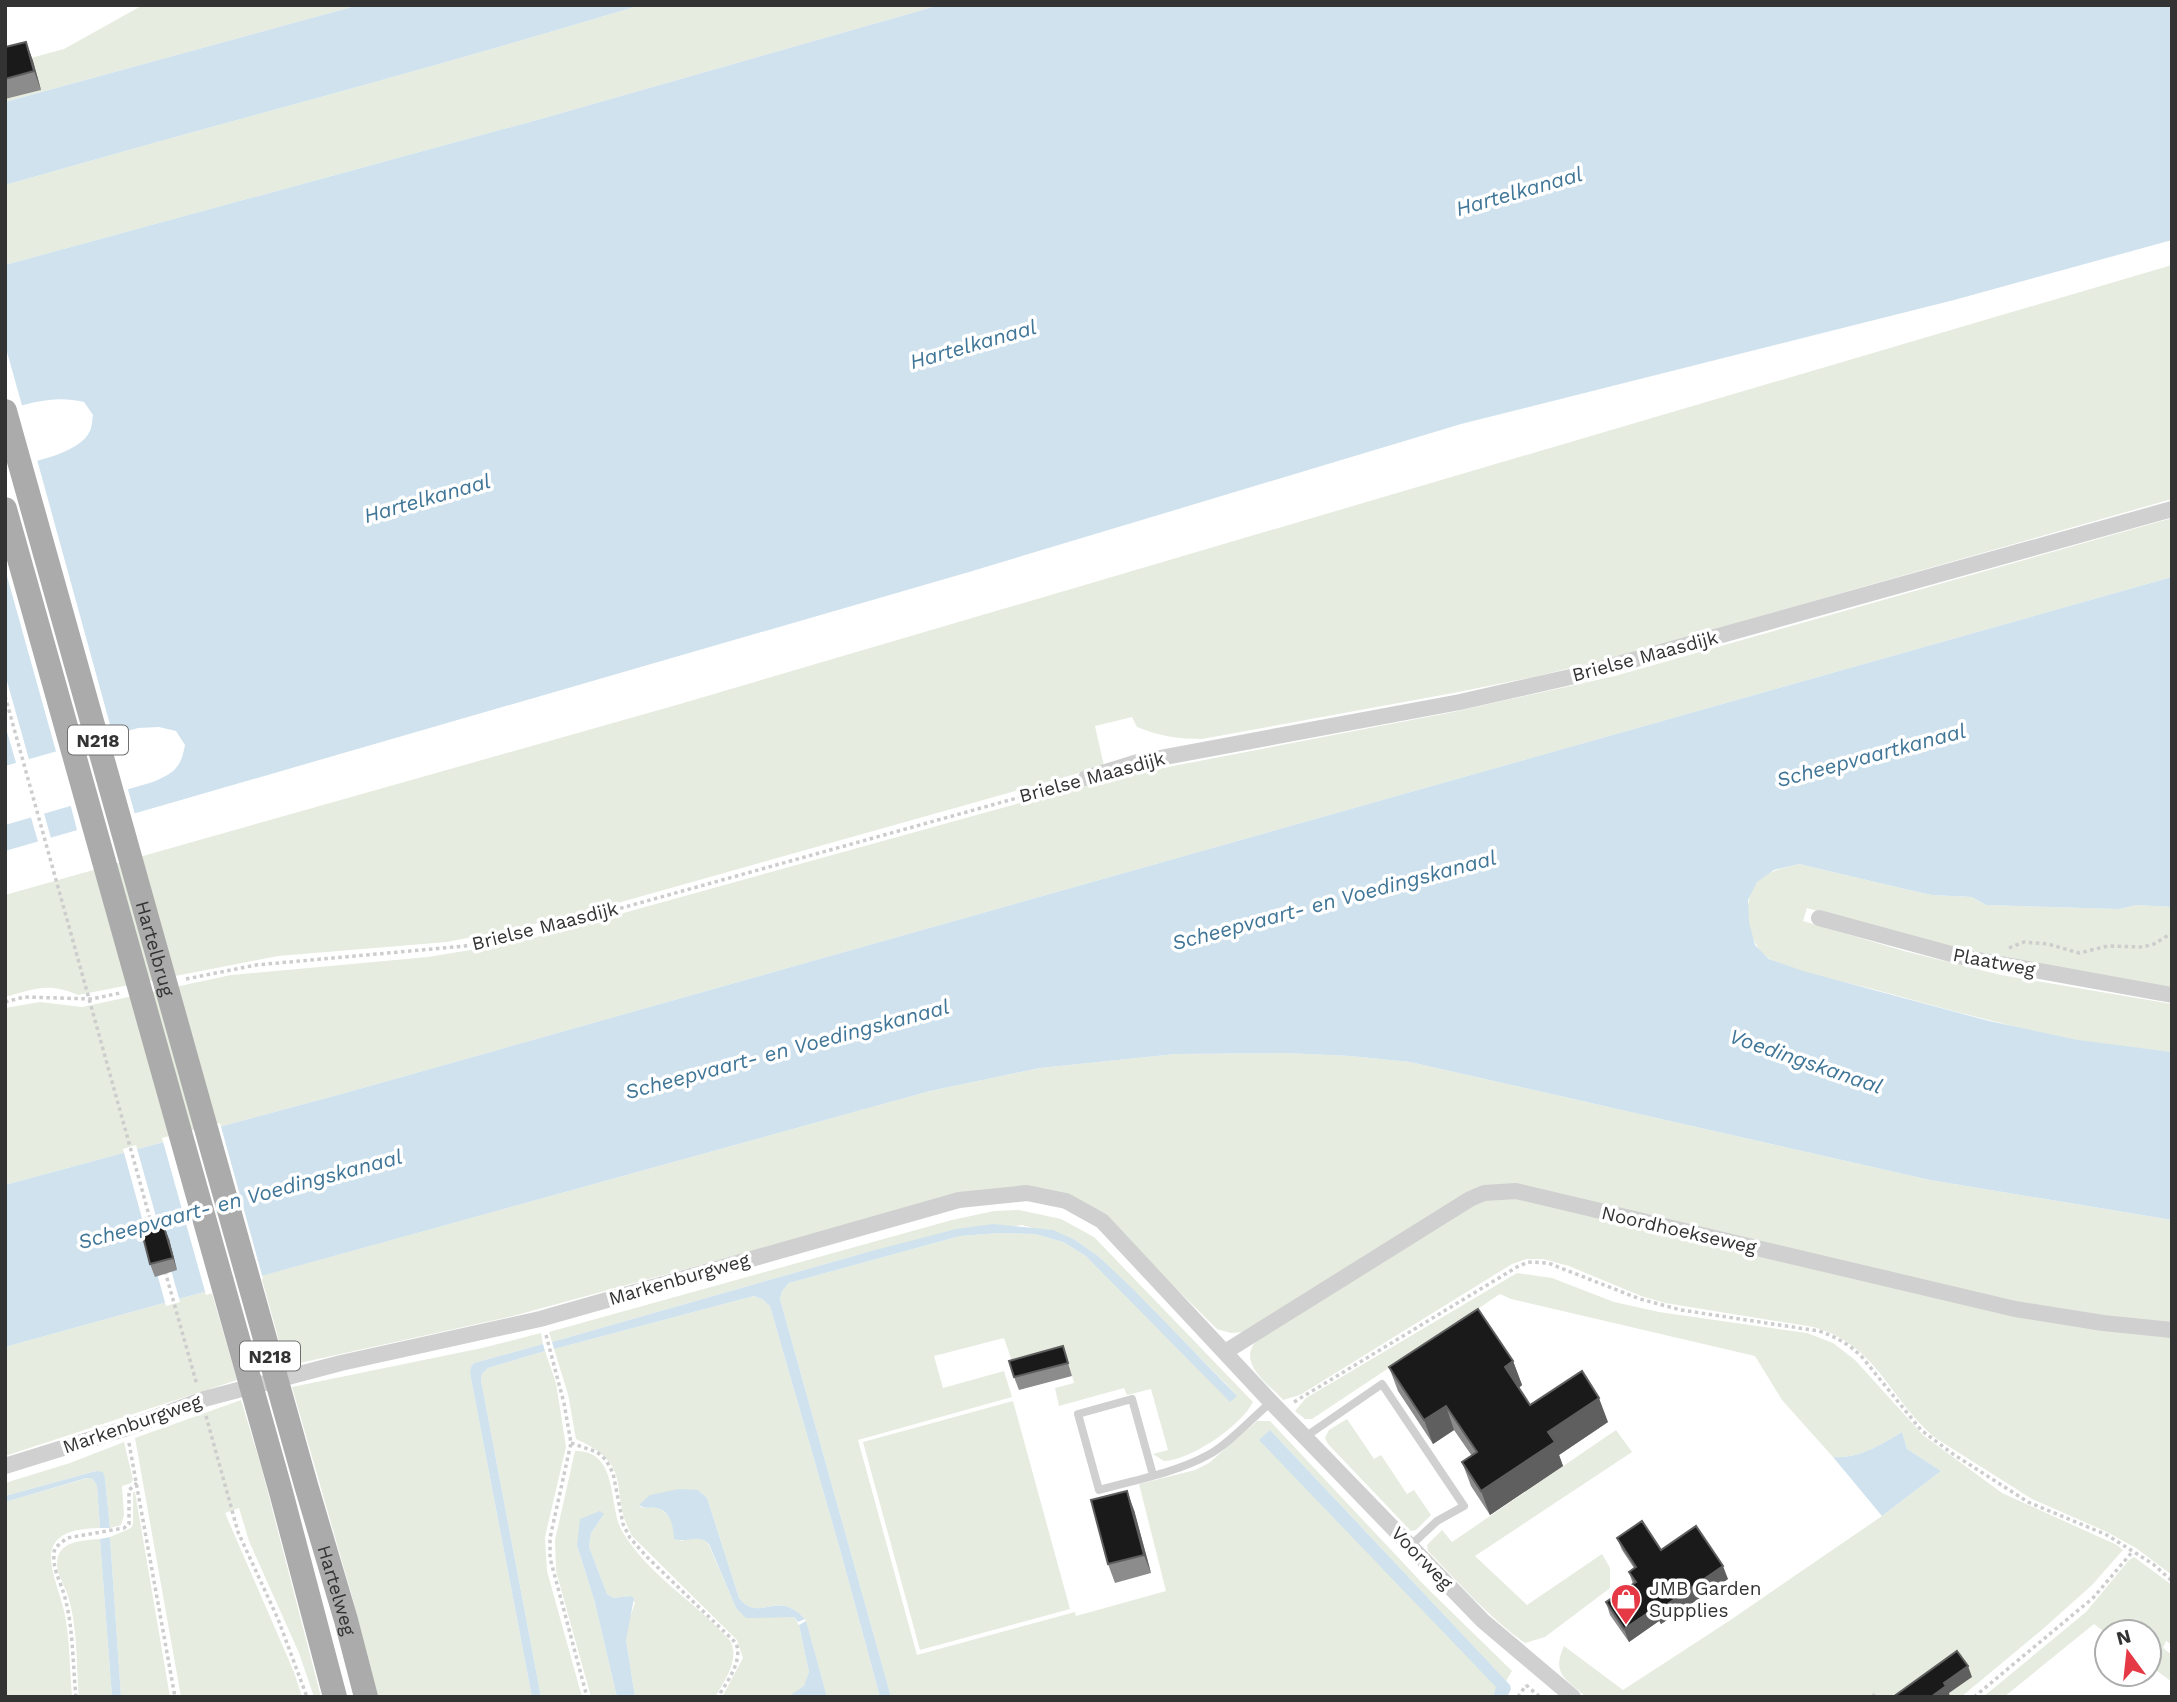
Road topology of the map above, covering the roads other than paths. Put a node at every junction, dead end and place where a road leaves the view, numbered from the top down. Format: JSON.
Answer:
{"nodes":[{"id":1,"x":5,"y":411,"type":"edge"},
{"id":2,"x":5,"y":509,"type":"edge"},
{"id":3,"x":2172,"y":509,"type":"edge"},
{"id":4,"x":1086,"y":778,"type":"road end"},
{"id":5,"x":1819,"y":918,"type":"dead end"},
{"id":6,"x":2172,"y":995,"type":"edge"},
{"id":7,"x":2172,"y":1330,"type":"edge"},
{"id":8,"x":1226,"y":1352,"type":"junction"},
{"id":9,"x":1275,"y":1406,"type":"junction"},
{"id":10,"x":1305,"y":1437,"type":"junction"},
{"id":11,"x":5,"y":1466,"type":"edge"},
{"id":12,"x":1153,"y":1475,"type":"junction"},
{"id":13,"x":306,"y":1485,"type":"joint"},
{"id":14,"x":281,"y":1492,"type":"joint"},
{"id":15,"x":1410,"y":1546,"type":"junction"},
{"id":16,"x":335,"y":1697,"type":"edge"},
{"id":17,"x":366,"y":1697,"type":"edge"},
{"id":18,"x":1573,"y":1697,"type":"edge"}],
"edges":[{"from":1,"to":13,"type":"main road","name":"Hartelbrug","number":"N218"},
{"from":2,"to":14,"type":"main road","name":"Hartelbrug","number":"N218"},
{"from":3,"to":4,"type":"street","name":"Brielse Maasdijk"},
{"from":5,"to":6,"type":"street","name":"Plaatweg"},
{"from":7,"to":8,"type":"street","name":"Noordhoekseweg"},
{"from":8,"to":9,"type":"street","name":"Markenburgweg"},
{"from":8,"to":11,"type":"street","name":"Markenburgweg"},
{"from":9,"to":10,"type":"street","name":"Voorweg"},
{"from":9,"to":12,"type":"lane"},
{"from":10,"to":15,"type":"street","name":"Voorweg"},
{"from":10,"to":15,"type":"lane"},
{"from":12,"to":12,"type":"lane"},
{"from":13,"to":17,"type":"main road","name":"Hartelweg","number":"N218"},
{"from":14,"to":16,"type":"main road","name":"Hartelweg","number":"N218"},
{"from":15,"to":18,"type":"street","name":"Voorweg"}]}
